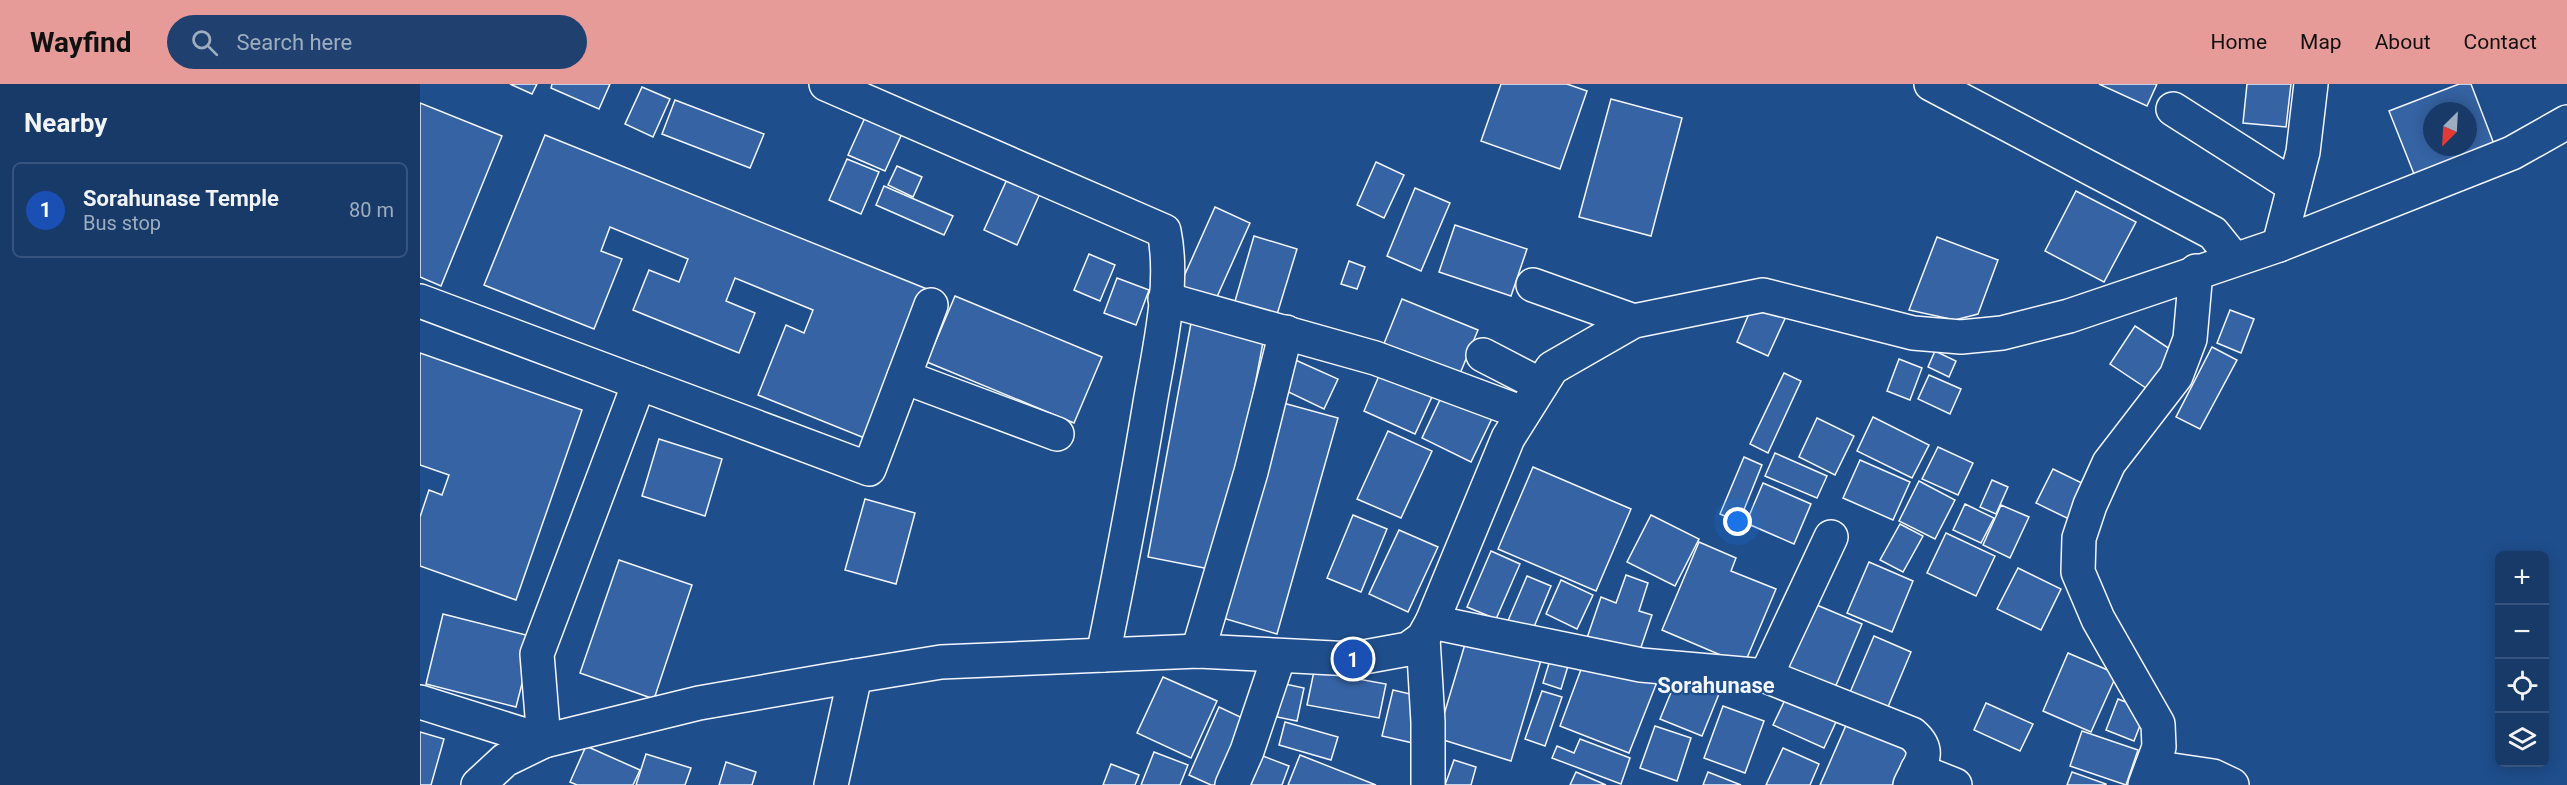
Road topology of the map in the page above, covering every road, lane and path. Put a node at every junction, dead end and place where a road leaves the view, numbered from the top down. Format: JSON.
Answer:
{"nodes":[{"id":1,"x":826,"y":84,"type":"edge"},
{"id":2,"x":1931,"y":84,"type":"edge"},
{"id":3,"x":2311,"y":84,"type":"edge"},
{"id":4,"x":2173,"y":109,"type":"dead end"},
{"id":5,"x":2566,"y":124,"type":"edge"},
{"id":6,"x":2294,"y":186,"type":"junction"},
{"id":7,"x":2279,"y":245,"type":"junction"},
{"id":8,"x":2234,"y":260,"type":"junction"},
{"id":9,"x":2196,"y":271,"type":"junction"},
{"id":10,"x":1533,"y":285,"type":"dead end"},
{"id":11,"x":1165,"y":299,"type":"junction"},
{"id":12,"x":420,"y":301,"type":"edge"},
{"id":13,"x":931,"y":305,"type":"dead end"},
{"id":14,"x":1635,"y":321,"type":"junction"},
{"id":15,"x":1286,"y":332,"type":"junction"},
{"id":16,"x":1483,"y":355,"type":"dead end"},
{"id":17,"x":904,"y":377,"type":"junction"},
{"id":18,"x":639,"y":383,"type":"junction"},
{"id":19,"x":1541,"y":385,"type":"junction"},
{"id":20,"x":1523,"y":413,"type":"junction"},
{"id":21,"x":1057,"y":434,"type":"dead end"},
{"id":22,"x":1832,"y":537,"type":"dead end"},
{"id":23,"x":1427,"y":630,"type":"junction"},
{"id":24,"x":1198,"y":651,"type":"junction"},
{"id":25,"x":1103,"y":655,"type":"junction"},
{"id":26,"x":1279,"y":656,"type":"junction"},
{"id":27,"x":855,"y":676,"type":"junction"},
{"id":28,"x":1766,"y":676,"type":"junction"},
{"id":29,"x":420,"y":702,"type":"edge"},
{"id":30,"x":544,"y":741,"type":"junction"},
{"id":31,"x":2148,"y":776,"type":"edge"},
{"id":32,"x":1914,"y":777,"type":"edge"},
{"id":33,"x":478,"y":785,"type":"edge"},
{"id":34,"x":831,"y":785,"type":"edge"},
{"id":35,"x":1232,"y":785,"type":"edge"},
{"id":36,"x":1428,"y":785,"type":"edge"},
{"id":37,"x":1955,"y":785,"type":"edge"},
{"id":38,"x":2232,"y":785,"type":"edge"}],
"edges":[{"from":1,"to":11,"type":"street"},
{"from":2,"to":8,"type":"street"},
{"from":3,"to":6,"type":"street"},
{"from":4,"to":6,"type":"street"},
{"from":5,"to":7,"type":"street"},
{"from":6,"to":7,"type":"street"},
{"from":7,"to":8,"type":"street"},
{"from":8,"to":9,"type":"street"},
{"from":9,"to":14,"type":"street"},
{"from":9,"to":31,"type":"street"},
{"from":10,"to":14,"type":"street"},
{"from":11,"to":15,"type":"street"},
{"from":11,"to":25,"type":"street"},
{"from":12,"to":18,"type":"street"},
{"from":13,"to":17,"type":"street"},
{"from":14,"to":19,"type":"street"},
{"from":15,"to":20,"type":"street"},
{"from":15,"to":24,"type":"street"},
{"from":16,"to":19,"type":"street"},
{"from":17,"to":18,"type":"street"},
{"from":17,"to":21,"type":"street"},
{"from":18,"to":30,"type":"street"},
{"from":19,"to":20,"type":"street"},
{"from":20,"to":23,"type":"street"},
{"from":22,"to":28,"type":"street"},
{"from":23,"to":26,"type":"street"},
{"from":23,"to":28,"type":"street"},
{"from":23,"to":36,"type":"street"},
{"from":24,"to":25,"type":"street"},
{"from":24,"to":26,"type":"street"},
{"from":25,"to":27,"type":"street"},
{"from":26,"to":35,"type":"street"},
{"from":27,"to":30,"type":"street"},
{"from":27,"to":34,"type":"street"},
{"from":28,"to":32,"type":"street"},
{"from":29,"to":30,"type":"street"},
{"from":30,"to":33,"type":"street"},
{"from":31,"to":38,"type":"street"},
{"from":32,"to":37,"type":"street"}]}
